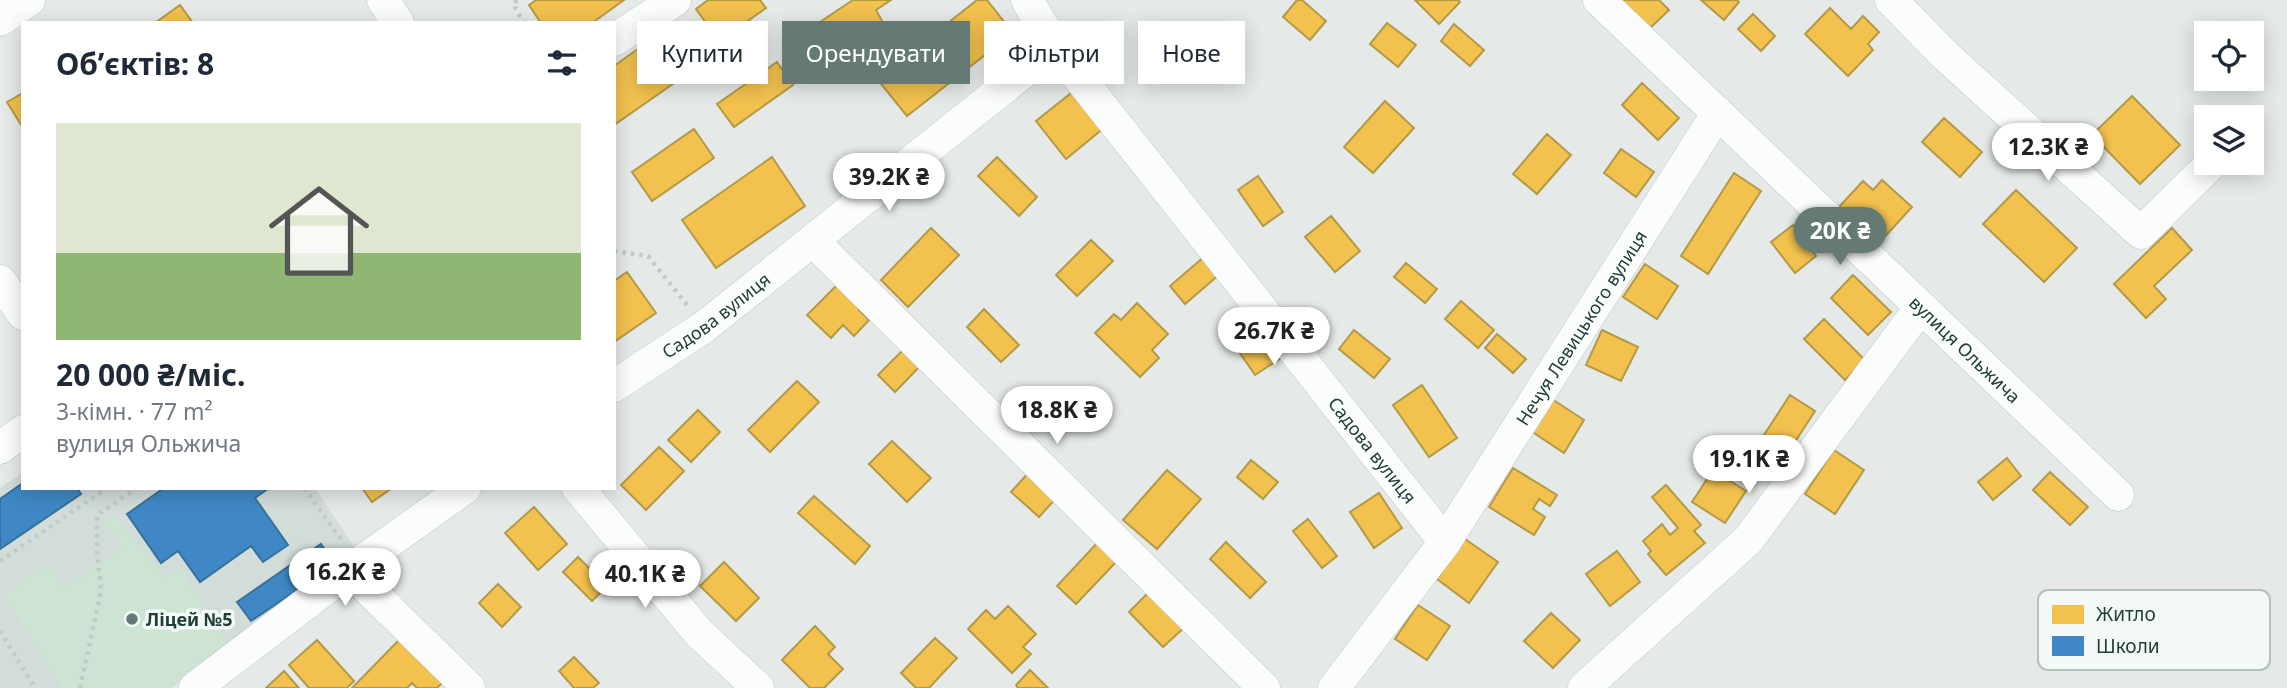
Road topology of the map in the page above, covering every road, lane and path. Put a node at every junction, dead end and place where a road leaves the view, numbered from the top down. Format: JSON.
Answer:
{"nodes":[{"id":1,"x":29,"y":0,"type":"edge"},
{"id":2,"x":383,"y":0,"type":"edge"},
{"id":3,"x":517,"y":0,"type":"edge"},
{"id":4,"x":675,"y":0,"type":"edge"},
{"id":5,"x":1027,"y":0,"type":"edge"},
{"id":6,"x":1599,"y":0,"type":"edge"},
{"id":7,"x":1891,"y":0,"type":"edge"},
{"id":8,"x":0,"y":20,"type":"edge"},
{"id":9,"x":397,"y":21,"type":"edge"},
{"id":10,"x":523,"y":21,"type":"edge"},
{"id":11,"x":1040,"y":21,"type":"edge"},
{"id":12,"x":616,"y":39,"type":"edge"},
{"id":13,"x":1009,"y":84,"type":"edge"},
{"id":14,"x":1084,"y":84,"type":"edge"},
{"id":15,"x":1717,"y":114,"type":"junction"},
{"id":16,"x":2200,"y":175,"type":"edge"},
{"id":17,"x":813,"y":241,"type":"junction"},
{"id":18,"x":616,"y":251,"type":"edge"},
{"id":19,"x":0,"y":281,"type":"edge"},
{"id":20,"x":1920,"y":308,"type":"junction"},
{"id":21,"x":21,"y":311,"type":"edge"},
{"id":22,"x":704,"y":327,"type":"junction"},
{"id":23,"x":616,"y":385,"type":"edge"},
{"id":24,"x":21,"y":432,"type":"edge"},
{"id":25,"x":0,"y":447,"type":"edge"},
{"id":26,"x":104,"y":490,"type":"edge"},
{"id":27,"x":134,"y":490,"type":"edge"},
{"id":28,"x":305,"y":490,"type":"edge"},
{"id":29,"x":462,"y":490,"type":"edge"},
{"id":30,"x":580,"y":490,"type":"edge"},
{"id":31,"x":2118,"y":495,"type":"dead end"},
{"id":32,"x":1445,"y":542,"type":"junction"},
{"id":33,"x":0,"y":561,"type":"edge"},
{"id":34,"x":354,"y":567,"type":"junction"},
{"id":35,"x":0,"y":631,"type":"edge"},
{"id":36,"x":35,"y":688,"type":"edge"},
{"id":37,"x":80,"y":688,"type":"edge"},
{"id":38,"x":195,"y":688,"type":"edge"},
{"id":39,"x":469,"y":688,"type":"edge"},
{"id":40,"x":758,"y":688,"type":"edge"},
{"id":41,"x":1264,"y":688,"type":"edge"},
{"id":42,"x":1334,"y":688,"type":"edge"},
{"id":43,"x":1584,"y":688,"type":"edge"}],
"edges":[{"from":1,"to":8,"type":"street"},
{"from":2,"to":9,"type":"street"},
{"from":3,"to":10,"type":"path"},
{"from":4,"to":12,"type":"street"},
{"from":5,"to":11,"type":"street","name":"Садова вулиця"},
{"from":6,"to":15,"type":"street","name":"вулиця Ольжича"},
{"from":7,"to":16,"type":"street"},
{"from":13,"to":17,"type":"street","name":"Садова вулиця"},
{"from":14,"to":32,"type":"street","name":"Садова вулиця"},
{"from":15,"to":20,"type":"street","name":"вулиця Ольжича"},
{"from":15,"to":32,"type":"street","name":"Нечуя Левицького вулиця"},
{"from":17,"to":22,"type":"street","name":"Садова вулиця"},
{"from":17,"to":41,"type":"street"},
{"from":18,"to":22,"type":"path"},
{"from":19,"to":21,"type":"street"},
{"from":20,"to":31,"type":"street","name":"вулиця Ольжича"},
{"from":20,"to":43,"type":"street"},
{"from":22,"to":23,"type":"street","name":"Садова вулиця"},
{"from":24,"to":25,"type":"street"},
{"from":26,"to":33,"type":"path"},
{"from":27,"to":37,"type":"path"},
{"from":28,"to":34,"type":"path"},
{"from":29,"to":34,"type":"street"},
{"from":30,"to":40,"type":"street"},
{"from":32,"to":42,"type":"street"},
{"from":34,"to":38,"type":"street"},
{"from":34,"to":39,"type":"street"},
{"from":35,"to":36,"type":"path"}]}
